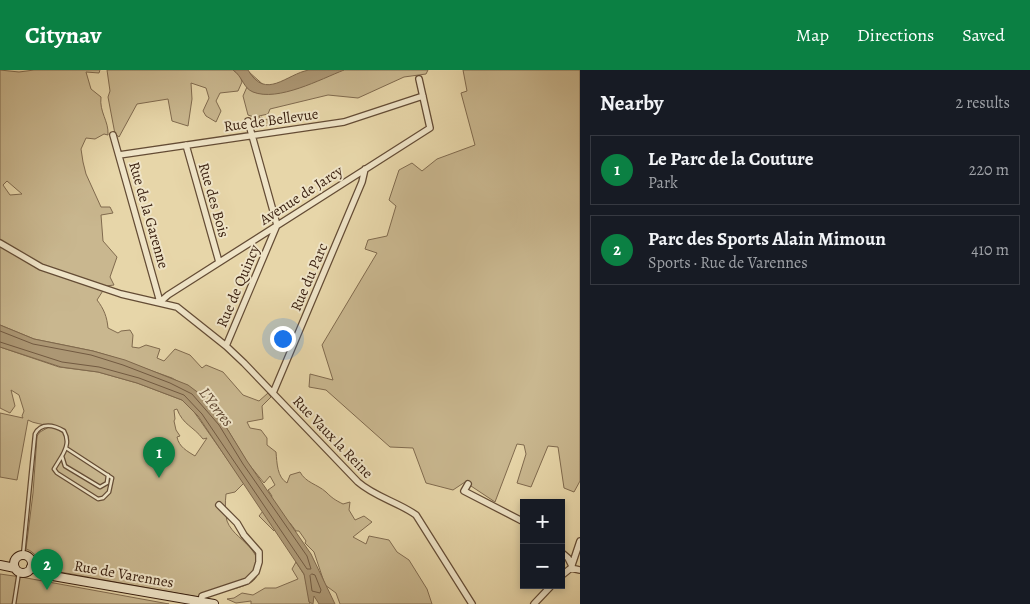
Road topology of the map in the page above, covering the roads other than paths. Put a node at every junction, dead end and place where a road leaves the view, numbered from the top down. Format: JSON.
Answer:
{"nodes":[{"id":1,"x":419,"y":79,"type":"dead end"},
{"id":2,"x":423,"y":96,"type":"junction"},
{"id":3,"x":248,"y":120,"type":"dead end"},
{"id":4,"x":113,"y":135,"type":"dead end"},
{"id":5,"x":252,"y":136,"type":"junction"},
{"id":6,"x":186,"y":145,"type":"junction"},
{"id":7,"x":119,"y":155,"type":"junction"},
{"id":8,"x":365,"y":169,"type":"junction"},
{"id":9,"x":277,"y":225,"type":"junction"},
{"id":10,"x":0,"y":243,"type":"edge"},
{"id":11,"x":219,"y":262,"type":"junction"},
{"id":12,"x":160,"y":302,"type":"junction"},
{"id":13,"x":226,"y":346,"type":"junction"},
{"id":14,"x":273,"y":393,"type":"junction"},
{"id":15,"x":66,"y":448,"type":"junction"},
{"id":16,"x":62,"y":456,"type":"junction"},
{"id":17,"x":108,"y":475,"type":"junction"},
{"id":18,"x":468,"y":484,"type":"dead end"},
{"id":19,"x":219,"y":505,"type":"dead end"},
{"id":20,"x":520,"y":520,"type":"edge"},
{"id":21,"x":580,"y":541,"type":"edge"},
{"id":22,"x":23,"y":555,"type":"junction"},
{"id":23,"x":565,"y":555,"type":"edge"},
{"id":24,"x":0,"y":561,"type":"edge"},
{"id":25,"x":0,"y":565,"type":"edge"},
{"id":26,"x":16,"y":567,"type":"junction"},
{"id":27,"x":31,"y":567,"type":"junction"},
{"id":28,"x":572,"y":567,"type":"junction"},
{"id":29,"x":580,"y":570,"type":"edge"},
{"id":30,"x":565,"y":573,"type":"edge"},
{"id":31,"x":548,"y":589,"type":"edge"},
{"id":32,"x":200,"y":602,"type":"junction"},
{"id":33,"x":14,"y":604,"type":"edge"},
{"id":34,"x":214,"y":604,"type":"edge"},
{"id":35,"x":472,"y":604,"type":"edge"},
{"id":36,"x":534,"y":604,"type":"edge"}],
"edges":[{"from":1,"to":2,"type":"street"},
{"from":2,"to":5,"type":"street","name":"Rue de Bellevue"},
{"from":2,"to":8,"type":"street","name":"Avenue de Jarcy"},
{"from":3,"to":5,"type":"street"},
{"from":4,"to":7,"type":"street","name":"Rue de la Garenne"},
{"from":5,"to":6,"type":"street","name":"Rue de Bellevue"},
{"from":5,"to":9,"type":"street"},
{"from":6,"to":7,"type":"street","name":"Rue de Bellevue"},
{"from":6,"to":11,"type":"street","name":"Rue des Bois"},
{"from":7,"to":12,"type":"street","name":"Rue de la Garenne"},
{"from":8,"to":9,"type":"street","name":"Avenue de Jarcy"},
{"from":8,"to":14,"type":"street","name":"Rue du Parc"},
{"from":9,"to":11,"type":"street","name":"Avenue de Jarcy"},
{"from":9,"to":13,"type":"street","name":"Rue de Quincy"},
{"from":10,"to":12,"type":"street","name":"Rue Vaux la Reine"},
{"from":11,"to":12,"type":"street","name":"Avenue de Jarcy"},
{"from":12,"to":13,"type":"street","name":"Rue Vaux la Reine"},
{"from":13,"to":14,"type":"street","name":"Rue Vaux la Reine"},
{"from":14,"to":35,"type":"street","name":"Rue Vaux la Reine"},
{"from":15,"to":16,"type":"lane"},
{"from":15,"to":17,"type":"lane"},
{"from":15,"to":22,"type":"lane"},
{"from":16,"to":17,"type":"lane"},
{"from":16,"to":17,"type":"lane"},
{"from":18,"to":20,"type":"street"},
{"from":19,"to":32,"type":"street"},
{"from":21,"to":28,"type":"street"},
{"from":22,"to":26,"type":"street"},
{"from":22,"to":27,"type":"street"},
{"from":23,"to":28,"type":"street"},
{"from":24,"to":26,"type":"street"},
{"from":25,"to":26,"type":"street"},
{"from":26,"to":27,"type":"street"},
{"from":26,"to":33,"type":"lane"},
{"from":27,"to":32,"type":"street","name":"Rue de Varennes"},
{"from":28,"to":29,"type":"street"},
{"from":28,"to":30,"type":"street"},
{"from":31,"to":36,"type":"street"},
{"from":32,"to":34,"type":"street","name":"Rue de Varennes"}]}
